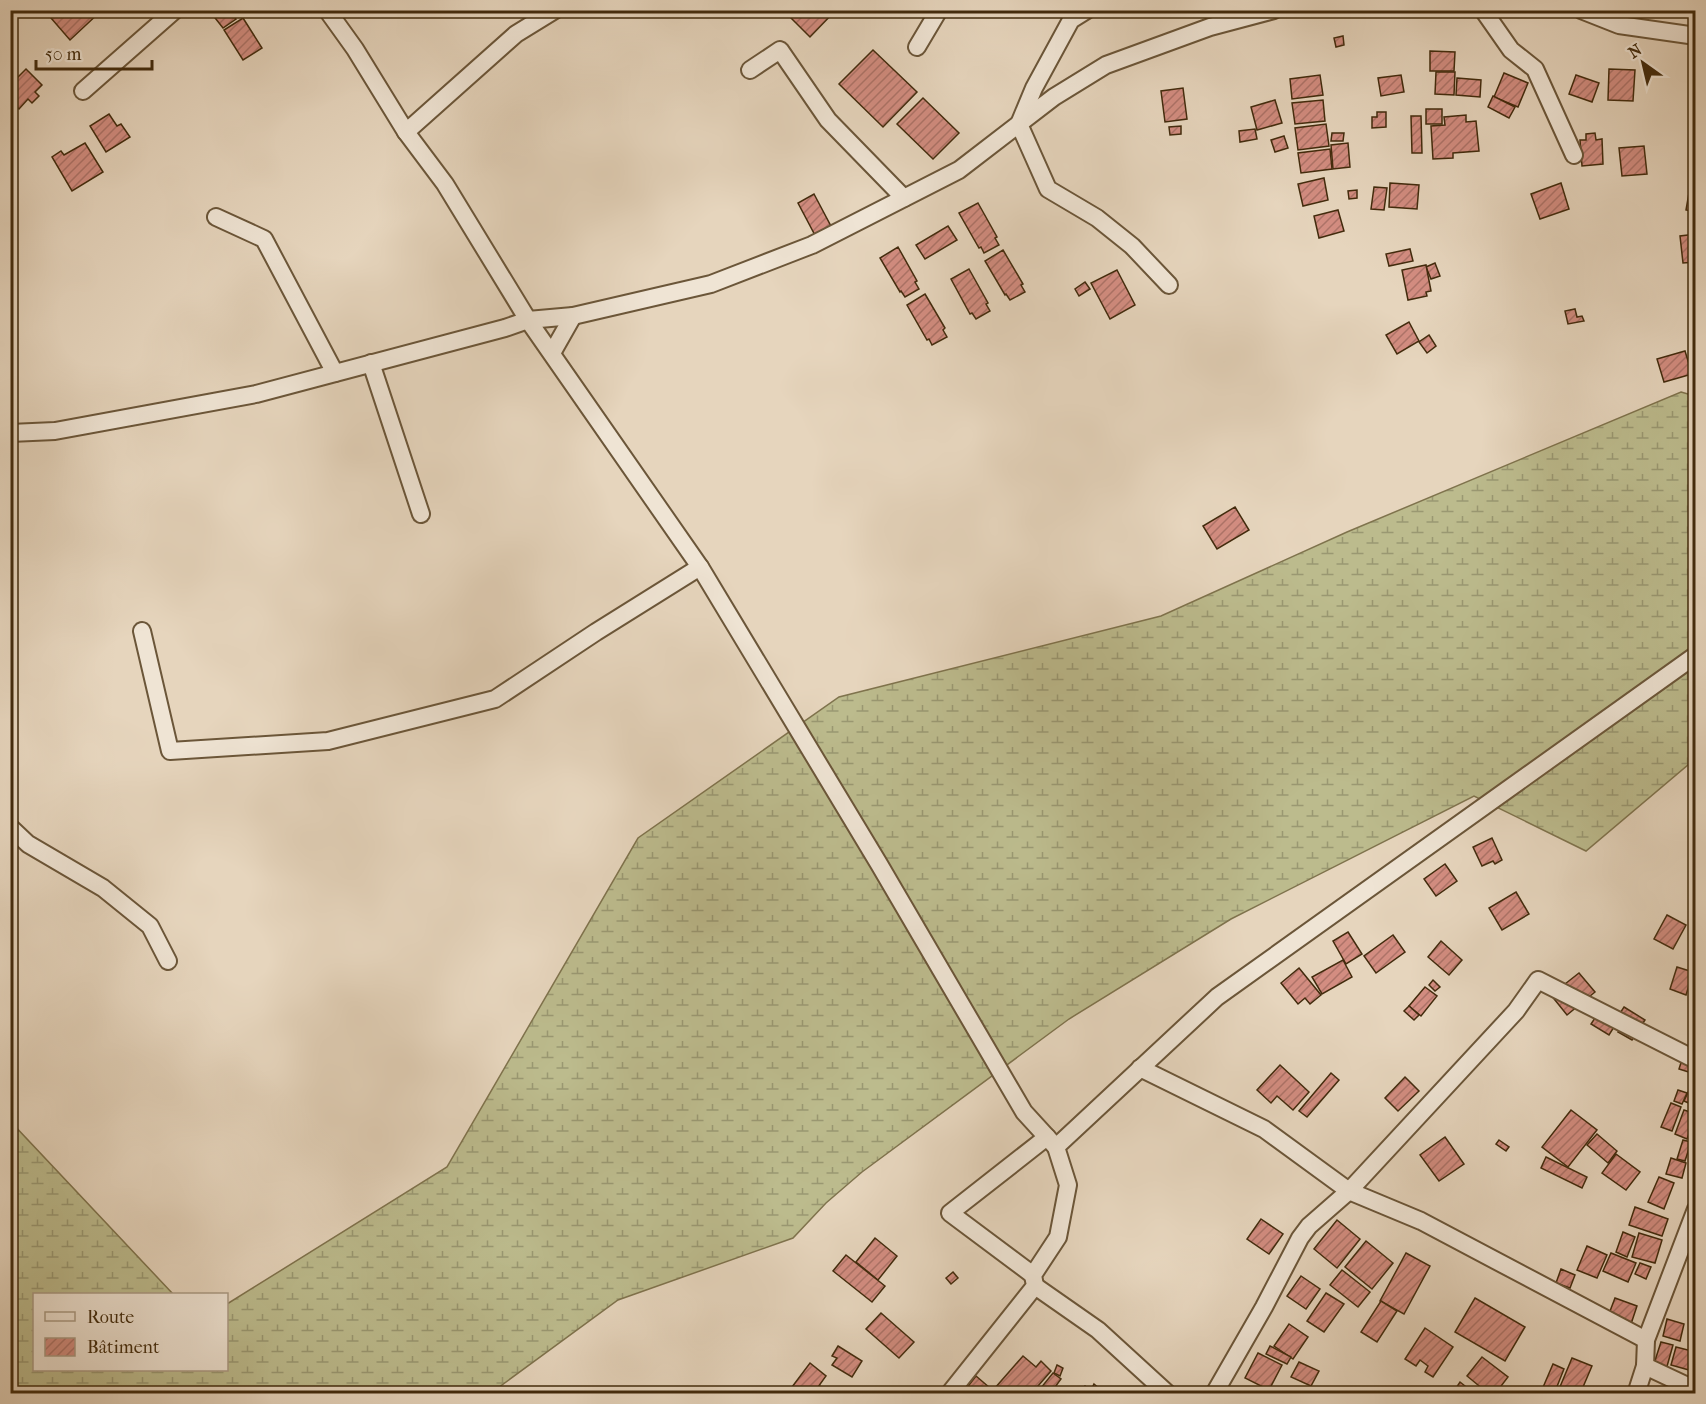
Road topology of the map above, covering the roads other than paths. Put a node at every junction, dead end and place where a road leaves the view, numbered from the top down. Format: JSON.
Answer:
{"nodes":[{"id":1,"x":175,"y":10,"type":"edge"},
{"id":2,"x":327,"y":10,"type":"edge"},
{"id":3,"x":555,"y":10,"type":"edge"},
{"id":4,"x":939,"y":10,"type":"edge"},
{"id":5,"x":1087,"y":10,"type":"edge"},
{"id":6,"x":1275,"y":10,"type":"edge"},
{"id":7,"x":1483,"y":10,"type":"edge"},
{"id":8,"x":1581,"y":10,"type":"edge"},
{"id":9,"x":1695,"y":36,"type":"edge"},
{"id":10,"x":917,"y":47,"type":"dead end"},
{"id":11,"x":750,"y":70,"type":"dead end"},
{"id":12,"x":83,"y":90,"type":"dead end"},
{"id":13,"x":1019,"y":124,"type":"junction"},
{"id":14,"x":406,"y":132,"type":"junction"},
{"id":15,"x":1574,"y":155,"type":"dead end"},
{"id":16,"x":904,"y":198,"type":"junction"},
{"id":17,"x":216,"y":217,"type":"dead end"},
{"id":18,"x":1169,"y":285,"type":"dead end"},
{"id":19,"x":573,"y":316,"type":"junction"},
{"id":20,"x":528,"y":320,"type":"junction"},
{"id":21,"x":552,"y":353,"type":"junction"},
{"id":22,"x":371,"y":363,"type":"junction"},
{"id":23,"x":335,"y":373,"type":"junction"},
{"id":24,"x":10,"y":433,"type":"edge"},
{"id":25,"x":421,"y":514,"type":"dead end"},
{"id":26,"x":700,"y":567,"type":"junction"},
{"id":27,"x":142,"y":631,"type":"dead end"},
{"id":28,"x":1695,"y":655,"type":"edge"},
{"id":29,"x":10,"y":827,"type":"edge"},
{"id":30,"x":168,"y":961,"type":"dead end"},
{"id":31,"x":1695,"y":1060,"type":"edge"},
{"id":32,"x":1140,"y":1068,"type":"junction"},
{"id":33,"x":1051,"y":1142,"type":"junction"},
{"id":34,"x":1349,"y":1191,"type":"junction"},
{"id":35,"x":1695,"y":1209,"type":"edge"},
{"id":36,"x":1034,"y":1281,"type":"junction"},
{"id":37,"x":1646,"y":1340,"type":"junction"},
{"id":38,"x":1645,"y":1366,"type":"junction"},
{"id":39,"x":1695,"y":1390,"type":"edge"},
{"id":40,"x":949,"y":1394,"type":"edge"},
{"id":41,"x":1168,"y":1394,"type":"edge"},
{"id":42,"x":1214,"y":1394,"type":"edge"},
{"id":43,"x":1636,"y":1394,"type":"edge"}],
"edges":[{"from":1,"to":12,"type":"street"},
{"from":2,"to":14,"type":"street"},
{"from":3,"to":14,"type":"street"},
{"from":4,"to":10,"type":"street"},
{"from":5,"to":13,"type":"street"},
{"from":6,"to":13,"type":"street"},
{"from":7,"to":15,"type":"street"},
{"from":8,"to":9,"type":"street"},
{"from":11,"to":16,"type":"street"},
{"from":13,"to":16,"type":"street"},
{"from":13,"to":18,"type":"street"},
{"from":14,"to":20,"type":"street"},
{"from":16,"to":19,"type":"street"},
{"from":17,"to":23,"type":"street"},
{"from":19,"to":20,"type":"street"},
{"from":19,"to":21,"type":"street"},
{"from":20,"to":21,"type":"street"},
{"from":20,"to":22,"type":"street"},
{"from":21,"to":26,"type":"street"},
{"from":22,"to":23,"type":"street"},
{"from":22,"to":25,"type":"street"},
{"from":23,"to":24,"type":"street"},
{"from":26,"to":27,"type":"street"},
{"from":26,"to":33,"type":"street"},
{"from":28,"to":32,"type":"street"},
{"from":29,"to":30,"type":"street"},
{"from":31,"to":34,"type":"street"},
{"from":32,"to":33,"type":"street"},
{"from":32,"to":34,"type":"street"},
{"from":33,"to":36,"type":"street"},
{"from":33,"to":36,"type":"street"},
{"from":34,"to":37,"type":"street"},
{"from":34,"to":42,"type":"street"},
{"from":35,"to":37,"type":"street"},
{"from":36,"to":40,"type":"street"},
{"from":36,"to":41,"type":"street"},
{"from":37,"to":38,"type":"street"},
{"from":38,"to":39,"type":"street"},
{"from":38,"to":43,"type":"street"}]}
